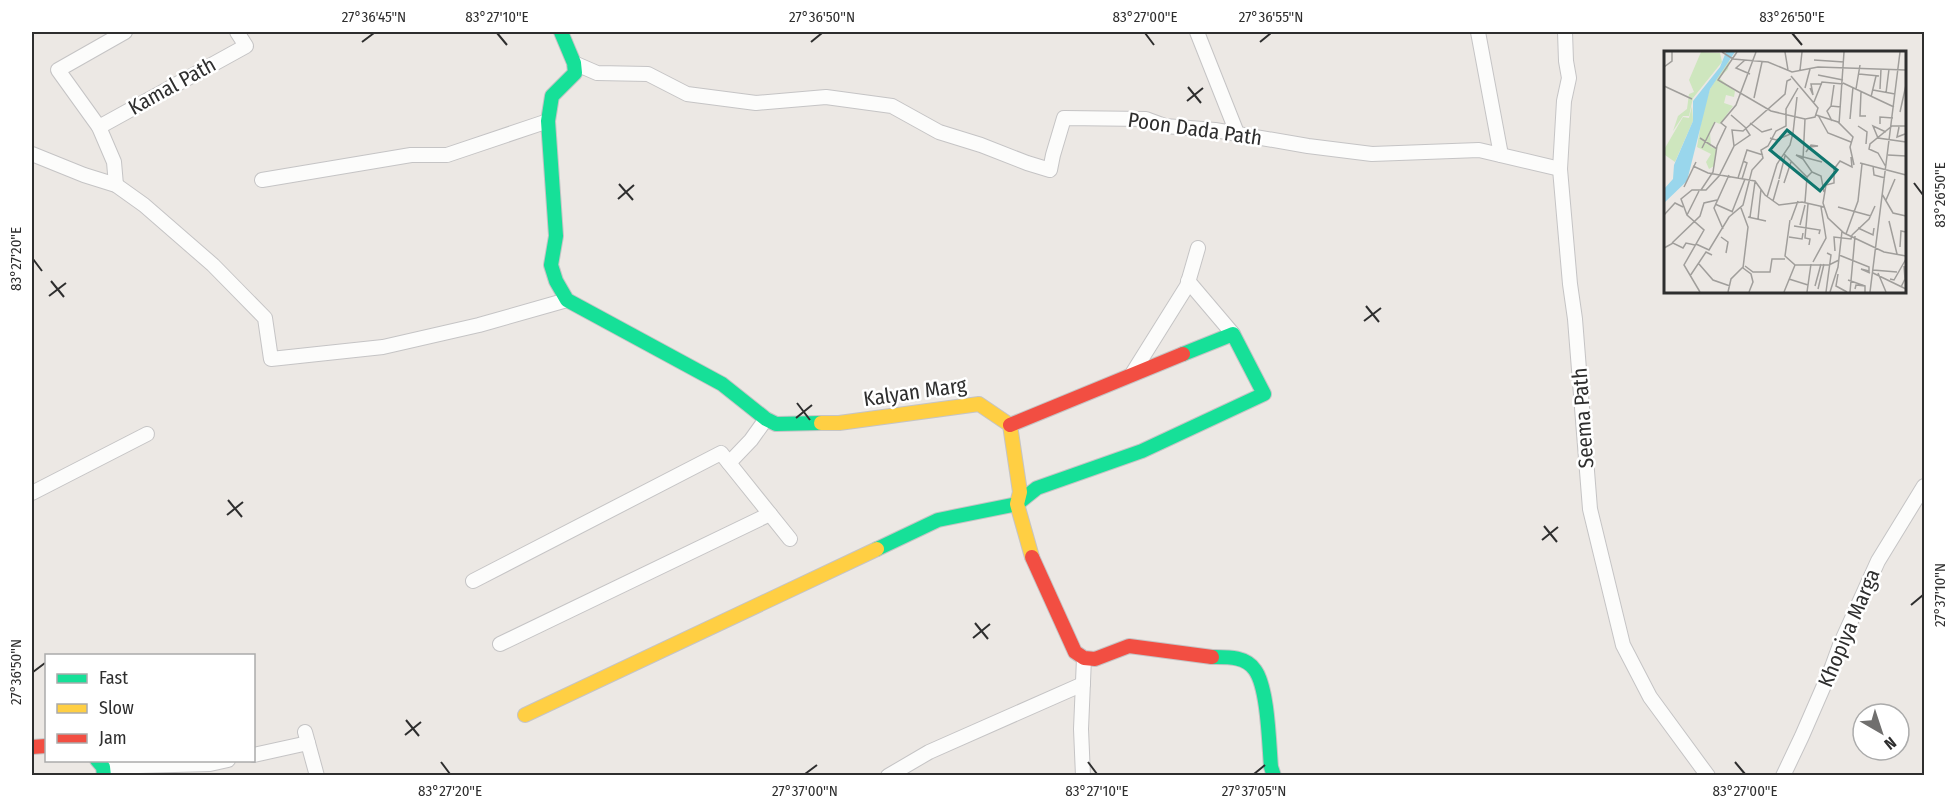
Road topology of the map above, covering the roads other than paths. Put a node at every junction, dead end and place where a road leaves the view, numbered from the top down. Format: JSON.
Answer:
{"nodes":[{"id":1,"x":125,"y":32,"type":"edge"},
{"id":2,"x":237,"y":32,"type":"edge"},
{"id":3,"x":561,"y":32,"type":"edge"},
{"id":4,"x":1197,"y":32,"type":"edge"},
{"id":5,"x":1478,"y":32,"type":"edge"},
{"id":6,"x":1565,"y":32,"type":"edge"},
{"id":7,"x":574,"y":63,"type":"junction"},
{"id":8,"x":548,"y":121,"type":"junction"},
{"id":9,"x":99,"y":127,"type":"junction"},
{"id":10,"x":1237,"y":133,"type":"junction"},
{"id":11,"x":32,"y":154,"type":"edge"},
{"id":12,"x":1501,"y":155,"type":"junction"},
{"id":13,"x":1560,"y":169,"type":"junction"},
{"id":14,"x":262,"y":180,"type":"dead end"},
{"id":15,"x":116,"y":185,"type":"junction"},
{"id":16,"x":1198,"y":248,"type":"dead end"},
{"id":17,"x":1188,"y":281,"type":"junction"},
{"id":18,"x":567,"y":300,"type":"junction"},
{"id":19,"x":1233,"y":334,"type":"junction"},
{"id":20,"x":1132,"y":374,"type":"junction"},
{"id":21,"x":766,"y":418,"type":"junction"},
{"id":22,"x":1010,"y":425,"type":"junction"},
{"id":23,"x":147,"y":434,"type":"dead end"},
{"id":24,"x":729,"y":463,"type":"junction"},
{"id":25,"x":1924,"y":486,"type":"edge"},
{"id":26,"x":32,"y":494,"type":"edge"},
{"id":27,"x":1017,"y":504,"type":"junction"},
{"id":28,"x":770,"y":514,"type":"junction"},
{"id":29,"x":790,"y":539,"type":"dead end"},
{"id":30,"x":473,"y":581,"type":"dead end"},
{"id":31,"x":500,"y":644,"type":"dead end"},
{"id":32,"x":1084,"y":658,"type":"junction"},
{"id":33,"x":1083,"y":684,"type":"junction"},
{"id":34,"x":525,"y":715,"type":"dead end"},
{"id":35,"x":255,"y":755,"type":"edge"},
{"id":36,"x":219,"y":762,"type":"edge"},
{"id":37,"x":101,"y":768,"type":"edge"},
{"id":38,"x":317,"y":776,"type":"edge"},
{"id":39,"x":888,"y":776,"type":"edge"},
{"id":40,"x":1083,"y":776,"type":"edge"},
{"id":41,"x":1274,"y":776,"type":"edge"},
{"id":42,"x":1708,"y":776,"type":"edge"},
{"id":43,"x":1782,"y":776,"type":"edge"}],
"edges":[{"from":1,"to":9,"type":"street"},
{"from":2,"to":9,"type":"street","name":"Kamal Path"},
{"from":3,"to":7,"type":"street"},
{"from":4,"to":10,"type":"street"},
{"from":5,"to":12,"type":"street"},
{"from":6,"to":13,"type":"street","name":"Seema Path"},
{"from":7,"to":8,"type":"street"},
{"from":7,"to":10,"type":"street","name":"Poon Dada Path"},
{"from":8,"to":14,"type":"street"},
{"from":8,"to":18,"type":"street"},
{"from":9,"to":15,"type":"street"},
{"from":10,"to":12,"type":"street","name":"Poon Dada Path"},
{"from":11,"to":15,"type":"street"},
{"from":12,"to":13,"type":"street","name":"Poon Dada Path"},
{"from":13,"to":42,"type":"street","name":"Seema Path"},
{"from":15,"to":18,"type":"street"},
{"from":16,"to":17,"type":"street"},
{"from":17,"to":19,"type":"street"},
{"from":17,"to":20,"type":"street"},
{"from":18,"to":21,"type":"street","name":"Kalyan Marg"},
{"from":19,"to":20,"type":"street"},
{"from":19,"to":27,"type":"street"},
{"from":20,"to":22,"type":"street"},
{"from":21,"to":22,"type":"street","name":"Kalyan Marg"},
{"from":21,"to":24,"type":"street"},
{"from":22,"to":27,"type":"street"},
{"from":23,"to":26,"type":"street"},
{"from":24,"to":28,"type":"street"},
{"from":24,"to":30,"type":"street"},
{"from":25,"to":43,"type":"street","name":"Khopiya Marga"},
{"from":27,"to":32,"type":"street"},
{"from":27,"to":34,"type":"street"},
{"from":28,"to":29,"type":"street"},
{"from":28,"to":31,"type":"street"},
{"from":32,"to":33,"type":"street"},
{"from":32,"to":41,"type":"street"},
{"from":33,"to":39,"type":"street"},
{"from":33,"to":40,"type":"street"},
{"from":35,"to":38,"type":"street"},
{"from":36,"to":37,"type":"street"}]}
